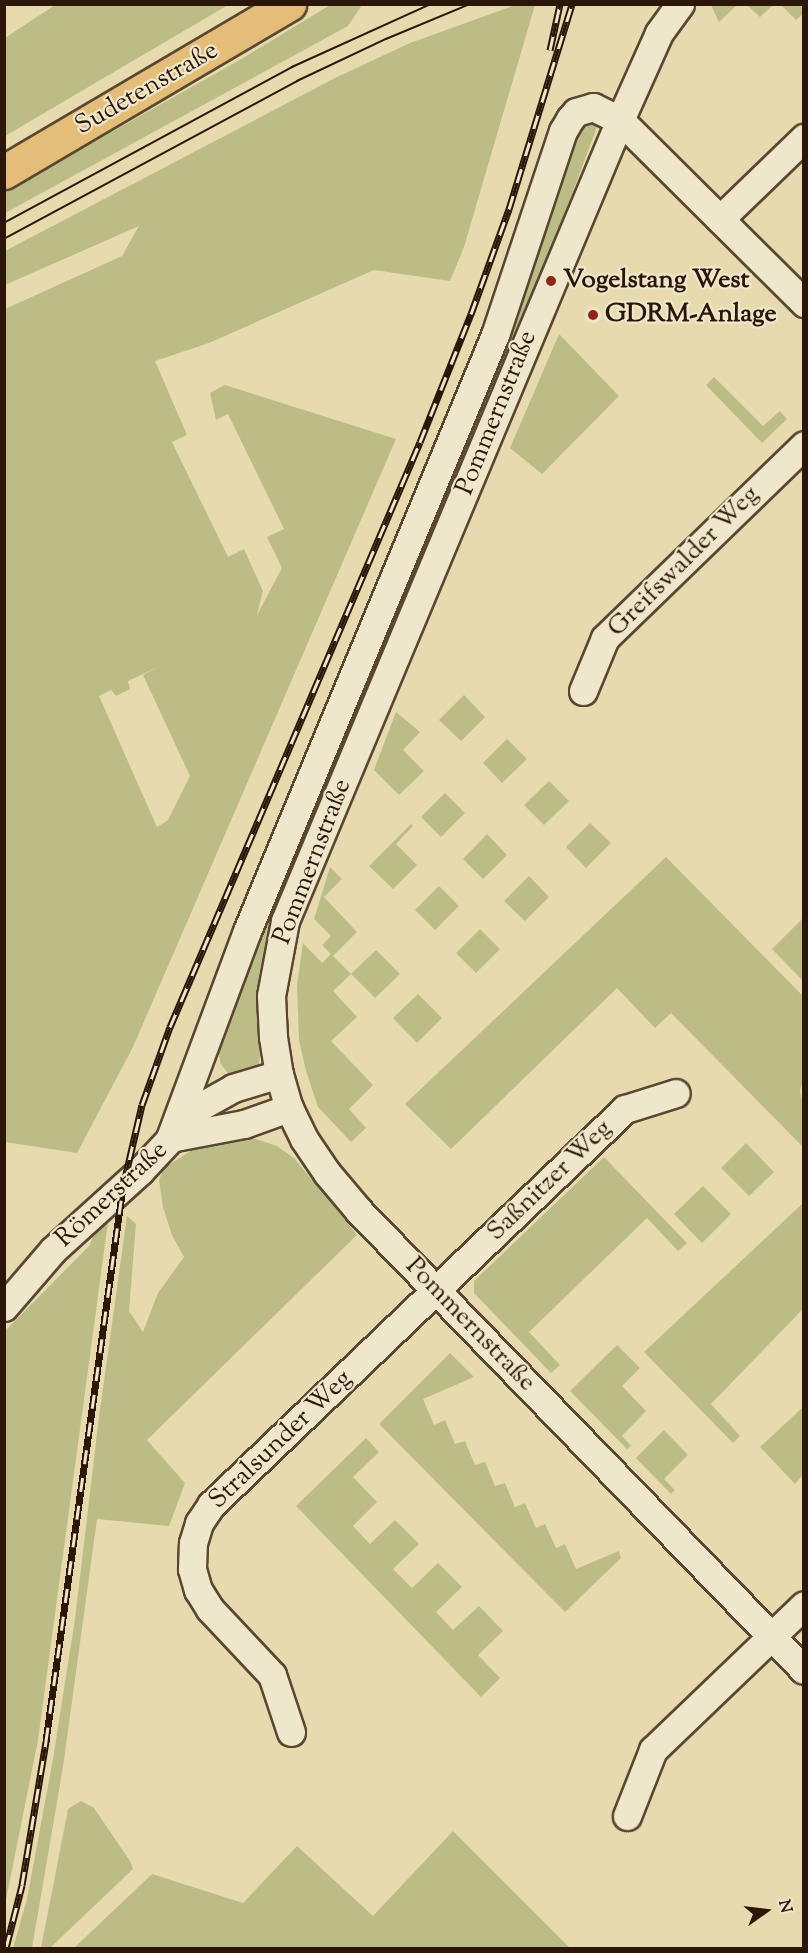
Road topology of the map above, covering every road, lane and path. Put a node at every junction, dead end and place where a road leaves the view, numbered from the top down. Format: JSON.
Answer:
{"nodes":[{"id":1,"x":289,"y":4,"type":"edge"},
{"id":2,"x":664,"y":4,"type":"edge"},
{"id":3,"x":680,"y":4,"type":"edge"},
{"id":4,"x":659,"y":33,"type":"junction"},
{"id":5,"x":620,"y":120,"type":"junction"},
{"id":6,"x":804,"y":138,"type":"edge"},
{"id":7,"x":4,"y":172,"type":"edge"},
{"id":8,"x":720,"y":219,"type":"junction"},
{"id":9,"x":804,"y":303,"type":"edge"},
{"id":10,"x":804,"y":445,"type":"edge"},
{"id":11,"x":583,"y":691,"type":"dead end"},
{"id":12,"x":279,"y":1074,"type":"junction"},
{"id":13,"x":676,"y":1093,"type":"dead end"},
{"id":14,"x":289,"y":1108,"type":"junction"},
{"id":15,"x":170,"y":1138,"type":"junction"},
{"id":16,"x":436,"y":1290,"type":"junction"},
{"id":17,"x":4,"y":1307,"type":"edge"},
{"id":18,"x":804,"y":1605,"type":"edge"},
{"id":19,"x":771,"y":1636,"type":"junction"},
{"id":20,"x":804,"y":1670,"type":"edge"},
{"id":21,"x":291,"y":1732,"type":"dead end"},
{"id":22,"x":627,"y":1816,"type":"dead end"}],
"edges":[{"from":1,"to":7,"type":"main road","name":"Sudetenstraße"},
{"from":2,"to":4,"type":"street","name":"Pommernstraße"},
{"from":3,"to":4,"type":"street","name":"Pommernstraße"},
{"from":4,"to":5,"type":"street","name":"Pommernstraße"},
{"from":5,"to":8,"type":"street"},
{"from":5,"to":12,"type":"street","name":"Pommernstraße"},
{"from":5,"to":15,"type":"street","name":"Pommernstraße"},
{"from":6,"to":8,"type":"street"},
{"from":8,"to":9,"type":"street"},
{"from":10,"to":11,"type":"street","name":"Greifswalder Weg"},
{"from":12,"to":14,"type":"street","name":"Pommernstraße"},
{"from":12,"to":15,"type":"street"},
{"from":13,"to":16,"type":"street","name":"Saßnitzer Weg"},
{"from":14,"to":15,"type":"street","name":"Römerstraße"},
{"from":14,"to":16,"type":"street","name":"Pommernstraße"},
{"from":15,"to":17,"type":"street","name":"Römerstraße"},
{"from":16,"to":19,"type":"street","name":"Pommernstraße"},
{"from":16,"to":21,"type":"street","name":"Stralsunder Weg"},
{"from":18,"to":19,"type":"street"},
{"from":19,"to":20,"type":"street","name":"Pommernstraße"},
{"from":19,"to":22,"type":"street"}]}
